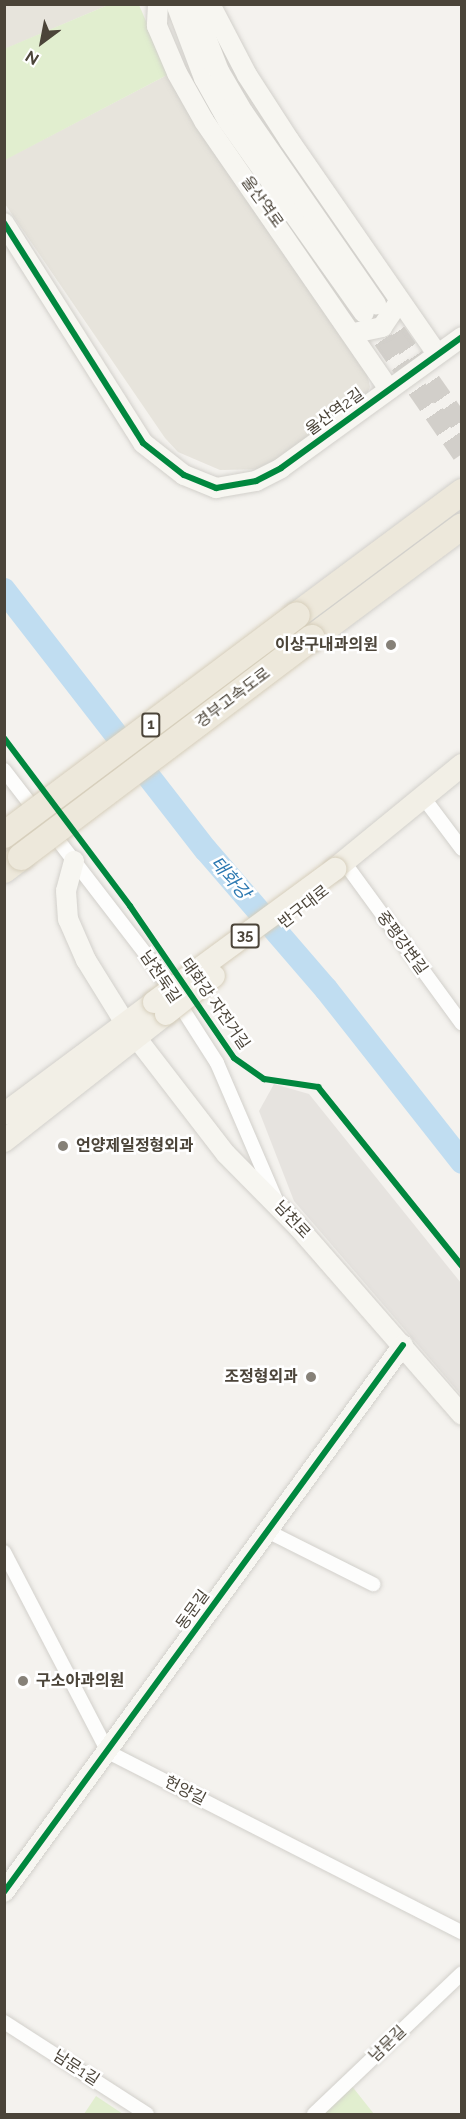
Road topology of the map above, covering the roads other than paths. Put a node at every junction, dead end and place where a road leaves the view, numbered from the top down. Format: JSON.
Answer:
{"nodes":[{"id":1,"x":158,"y":4,"type":"edge"},
{"id":2,"x":176,"y":4,"type":"edge"},
{"id":3,"x":193,"y":4,"type":"edge"},
{"id":4,"x":210,"y":4,"type":"edge"},
{"id":5,"x":4,"y":223,"type":"edge"},
{"id":6,"x":399,"y":302,"type":"junction"},
{"id":7,"x":354,"y":333,"type":"junction"},
{"id":8,"x":462,"y":337,"type":"edge"},
{"id":9,"x":437,"y":354,"type":"junction"},
{"id":10,"x":389,"y":389,"type":"junction"},
{"id":11,"x":462,"y":492,"type":"edge"},
{"id":12,"x":462,"y":525,"type":"edge"},
{"id":13,"x":462,"y":765,"type":"edge"},
{"id":14,"x":4,"y":770,"type":"edge"},
{"id":15,"x":462,"y":784,"type":"edge"},
{"id":16,"x":426,"y":802,"type":"junction"},
{"id":17,"x":4,"y":835,"type":"edge"},
{"id":18,"x":462,"y":849,"type":"edge"},
{"id":19,"x":74,"y":861,"type":"junction"},
{"id":20,"x":13,"y":863,"type":"edge"},
{"id":21,"x":342,"y":871,"type":"junction"},
{"id":22,"x":462,"y":1024,"type":"edge"},
{"id":23,"x":130,"y":1031,"type":"junction"},
{"id":24,"x":4,"y":1114,"type":"edge"},
{"id":25,"x":4,"y":1141,"type":"edge"},
{"id":26,"x":279,"y":1206,"type":"junction"},
{"id":27,"x":403,"y":1345,"type":"junction"},
{"id":28,"x":462,"y":1415,"type":"edge"},
{"id":29,"x":267,"y":1531,"type":"junction"},
{"id":30,"x":4,"y":1552,"type":"edge"},
{"id":31,"x":373,"y":1584,"type":"dead end"},
{"id":32,"x":108,"y":1752,"type":"junction"},
{"id":33,"x":4,"y":1892,"type":"edge"},
{"id":34,"x":462,"y":1932,"type":"edge"},
{"id":35,"x":462,"y":1973,"type":"edge"},
{"id":36,"x":4,"y":2022,"type":"edge"},
{"id":37,"x":147,"y":2115,"type":"edge"},
{"id":38,"x":314,"y":2115,"type":"edge"}],
"edges":[{"from":1,"to":7,"type":"main road","name":"울산역로"},
{"from":2,"to":3,"type":"main road","name":"울산역로"},
{"from":4,"to":6,"type":"main road"},
{"from":5,"to":10,"type":"main road","name":"울산역2길"},
{"from":6,"to":7,"type":"main road"},
{"from":6,"to":9,"type":"main road"},
{"from":7,"to":10,"type":"main road","name":"울산역로"},
{"from":8,"to":9,"type":"main road","name":"울산역2길"},
{"from":9,"to":10,"type":"main road","name":"울산역2길"},
{"from":11,"to":17,"type":"highway","name":"경부고속도로","number":"1","bridge":true},
{"from":12,"to":20,"type":"highway","name":"경부고속도로","number":"1","bridge":true},
{"from":13,"to":16,"type":"main road","number":"35"},
{"from":14,"to":19,"type":"street","name":"남천둑길"},
{"from":15,"to":16,"type":"main road","number":"35"},
{"from":16,"to":18,"type":"street"},
{"from":16,"to":21,"type":"main road","number":"35"},
{"from":19,"to":23,"type":"main road","name":"남천로"},
{"from":19,"to":26,"type":"street","name":"남천둑길"},
{"from":21,"to":22,"type":"street","name":"중평강변길"},
{"from":21,"to":23,"type":"main road","number":"35","bridge":true},
{"from":23,"to":24,"type":"main road","number":"35"},
{"from":23,"to":25,"type":"main road","number":"35"},
{"from":23,"to":26,"type":"main road","name":"남천로"},
{"from":26,"to":27,"type":"main road","name":"남천로"},
{"from":27,"to":28,"type":"main road","name":"남천로"},
{"from":27,"to":29,"type":"main road","name":"동문길"},
{"from":29,"to":31,"type":"street"},
{"from":29,"to":32,"type":"main road","name":"동문길"},
{"from":30,"to":32,"type":"street"},
{"from":32,"to":33,"type":"main road","name":"동문길"},
{"from":32,"to":34,"type":"street","name":"헌양길"},
{"from":35,"to":38,"type":"street","name":"남문길"},
{"from":36,"to":37,"type":"street","name":"남문1길"}]}
